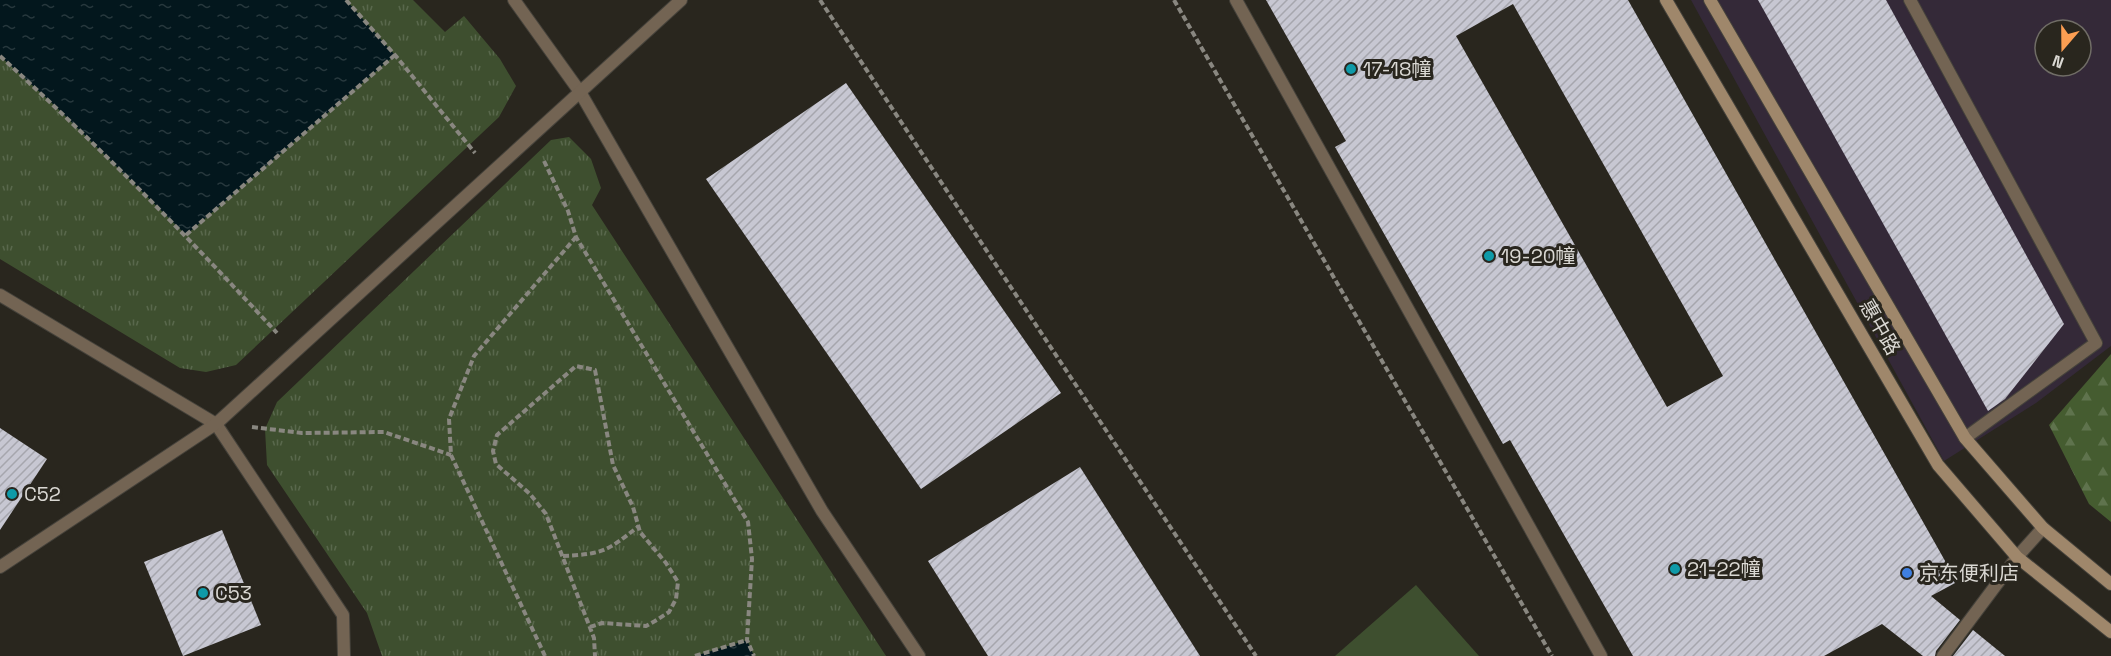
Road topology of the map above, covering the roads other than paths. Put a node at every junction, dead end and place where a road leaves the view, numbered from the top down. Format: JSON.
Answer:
{"nodes":[{"id":1,"x":514,"y":0,"type":"edge"},
{"id":2,"x":681,"y":0,"type":"edge"},
{"id":3,"x":1236,"y":0,"type":"edge"},
{"id":4,"x":1666,"y":0,"type":"edge"},
{"id":5,"x":1710,"y":0,"type":"edge"},
{"id":6,"x":1910,"y":0,"type":"edge"},
{"id":7,"x":580,"y":92,"type":"junction"},
{"id":8,"x":0,"y":295,"type":"edge"},
{"id":9,"x":217,"y":423,"type":"junction"},
{"id":10,"x":1965,"y":438,"type":"junction"},
{"id":11,"x":2043,"y":528,"type":"junction"},
{"id":12,"x":2017,"y":557,"type":"junction"},
{"id":13,"x":0,"y":567,"type":"edge"},
{"id":14,"x":2111,"y":584,"type":"edge"},
{"id":15,"x":2111,"y":633,"type":"edge"},
{"id":16,"x":344,"y":656,"type":"edge"},
{"id":17,"x":919,"y":656,"type":"edge"},
{"id":18,"x":1601,"y":656,"type":"edge"},
{"id":19,"x":1943,"y":656,"type":"edge"}],
"edges":[{"from":1,"to":7,"type":"street"},
{"from":2,"to":7,"type":"street"},
{"from":3,"to":18,"type":"street"},
{"from":4,"to":12,"type":"street","name":"惠中路"},
{"from":5,"to":10,"type":"street","name":"惠中路"},
{"from":6,"to":10,"type":"street"},
{"from":7,"to":9,"type":"street"},
{"from":7,"to":17,"type":"street"},
{"from":8,"to":9,"type":"street"},
{"from":9,"to":13,"type":"street"},
{"from":9,"to":16,"type":"street"},
{"from":10,"to":11,"type":"street","name":"惠中路"},
{"from":11,"to":12,"type":"street"},
{"from":11,"to":14,"type":"street","name":"惠中路"},
{"from":12,"to":15,"type":"street","name":"惠中路"},
{"from":12,"to":19,"type":"street"}]}
